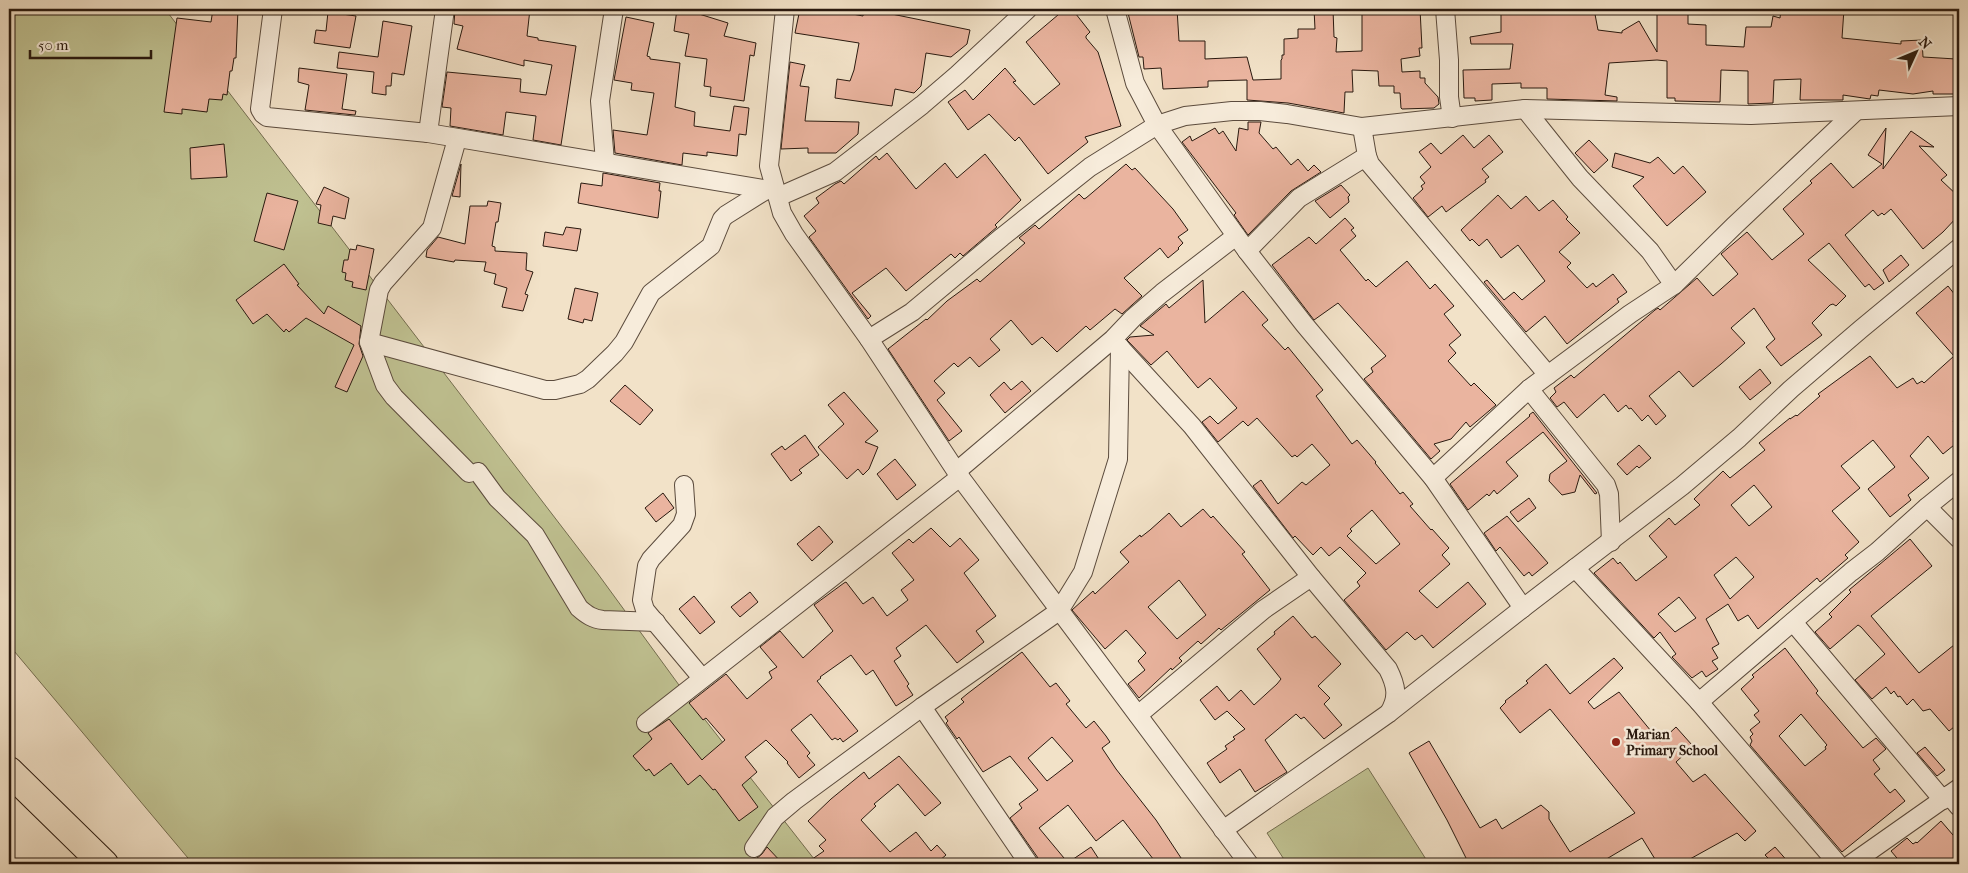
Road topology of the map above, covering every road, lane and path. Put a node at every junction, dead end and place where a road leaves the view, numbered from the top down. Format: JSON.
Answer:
{"nodes":[{"id":1,"x":273,"y":9,"type":"edge"},
{"id":2,"x":445,"y":9,"type":"edge"},
{"id":3,"x":614,"y":9,"type":"edge"},
{"id":4,"x":785,"y":9,"type":"edge"},
{"id":5,"x":1006,"y":9,"type":"edge"},
{"id":6,"x":1115,"y":9,"type":"edge"},
{"id":7,"x":1445,"y":9,"type":"edge"},
{"id":8,"x":1026,"y":10,"type":"edge"},
{"id":9,"x":1959,"y":106,"type":"edge"},
{"id":10,"x":1526,"y":109,"type":"junction"},
{"id":11,"x":1856,"y":111,"type":"junction"},
{"id":12,"x":1452,"y":118,"type":"junction"},
{"id":13,"x":1157,"y":125,"type":"junction"},
{"id":14,"x":1362,"y":127,"type":"junction"},
{"id":15,"x":428,"y":133,"type":"junction"},
{"id":16,"x":457,"y":139,"type":"junction"},
{"id":17,"x":1367,"y":156,"type":"junction"},
{"id":18,"x":605,"y":162,"type":"junction"},
{"id":19,"x":773,"y":193,"type":"junction"},
{"id":20,"x":1236,"y":236,"type":"junction"},
{"id":21,"x":1959,"y":248,"type":"edge"},
{"id":22,"x":1247,"y":251,"type":"junction"},
{"id":23,"x":1674,"y":285,"type":"junction"},
{"id":24,"x":870,"y":339,"type":"junction"},
{"id":25,"x":369,"y":342,"type":"junction"},
{"id":26,"x":1116,"y":343,"type":"junction"},
{"id":27,"x":1548,"y":375,"type":"junction"},
{"id":28,"x":1529,"y":389,"type":"junction"},
{"id":29,"x":958,"y":474,"type":"junction"},
{"id":30,"x":1432,"y":478,"type":"junction"},
{"id":31,"x":1959,"y":481,"type":"edge"},
{"id":32,"x":684,"y":485,"type":"dead end"},
{"id":33,"x":1926,"y":506,"type":"junction"},
{"id":34,"x":1959,"y":539,"type":"edge"},
{"id":35,"x":1611,"y":542,"type":"junction"},
{"id":36,"x":1575,"y":568,"type":"junction"},
{"id":37,"x":1311,"y":577,"type":"junction"},
{"id":38,"x":1523,"y":608,"type":"junction"},
{"id":39,"x":1059,"y":611,"type":"junction"},
{"id":40,"x":656,"y":622,"type":"junction"},
{"id":41,"x":1794,"y":622,"type":"junction"},
{"id":42,"x":702,"y":678,"type":"junction"},
{"id":43,"x":1699,"y":702,"type":"junction"},
{"id":44,"x":922,"y":707,"type":"junction"},
{"id":45,"x":1390,"y":713,"type":"junction"},
{"id":46,"x":1138,"y":715,"type":"junction"},
{"id":47,"x":646,"y":723,"type":"dead end"},
{"id":48,"x":9,"y":770,"type":"edge"},
{"id":49,"x":1952,"y":797,"type":"edge"},
{"id":50,"x":1223,"y":830,"type":"junction"},
{"id":51,"x":754,"y":848,"type":"dead end"},
{"id":52,"x":104,"y":864,"type":"edge"},
{"id":53,"x":1029,"y":864,"type":"edge"},
{"id":54,"x":1248,"y":864,"type":"edge"},
{"id":55,"x":1838,"y":864,"type":"edge"},
{"id":56,"x":1852,"y":864,"type":"edge"}],
"edges":[{"from":1,"to":15,"type":"street"},
{"from":2,"to":15,"type":"street"},
{"from":3,"to":18,"type":"street"},
{"from":4,"to":19,"type":"street"},
{"from":5,"to":8,"type":"street"},
{"from":6,"to":13,"type":"street"},
{"from":7,"to":12,"type":"street"},
{"from":8,"to":19,"type":"street"},
{"from":9,"to":11,"type":"street"},
{"from":10,"to":11,"type":"street"},
{"from":10,"to":12,"type":"street"},
{"from":10,"to":23,"type":"street"},
{"from":11,"to":23,"type":"street"},
{"from":12,"to":14,"type":"street"},
{"from":13,"to":14,"type":"street"},
{"from":13,"to":20,"type":"street"},
{"from":13,"to":24,"type":"street"},
{"from":14,"to":17,"type":"street"},
{"from":15,"to":16,"type":"street"},
{"from":16,"to":18,"type":"street"},
{"from":16,"to":25,"type":"street"},
{"from":17,"to":22,"type":"street"},
{"from":17,"to":27,"type":"street"},
{"from":18,"to":19,"type":"street"},
{"from":19,"to":24,"type":"street"},
{"from":19,"to":25,"type":"street"},
{"from":20,"to":22,"type":"street"},
{"from":20,"to":26,"type":"street"},
{"from":21,"to":35,"type":"street"},
{"from":22,"to":30,"type":"street"},
{"from":23,"to":27,"type":"street"},
{"from":24,"to":29,"type":"street"},
{"from":25,"to":40,"type":"street"},
{"from":26,"to":29,"type":"street"},
{"from":26,"to":37,"type":"street"},
{"from":26,"to":39,"type":"street"},
{"from":27,"to":28,"type":"street"},
{"from":28,"to":30,"type":"street"},
{"from":28,"to":35,"type":"street"},
{"from":29,"to":39,"type":"street"},
{"from":29,"to":42,"type":"street"},
{"from":30,"to":38,"type":"street"},
{"from":31,"to":33,"type":"street"},
{"from":32,"to":40,"type":"street"},
{"from":33,"to":34,"type":"street"},
{"from":33,"to":41,"type":"street"},
{"from":35,"to":36,"type":"street"},
{"from":36,"to":38,"type":"street"},
{"from":36,"to":43,"type":"street"},
{"from":37,"to":45,"type":"street"},
{"from":37,"to":46,"type":"street"},
{"from":38,"to":45,"type":"street"},
{"from":39,"to":44,"type":"street"},
{"from":39,"to":46,"type":"street"},
{"from":40,"to":42,"type":"street"},
{"from":41,"to":43,"type":"street"},
{"from":41,"to":49,"type":"street"},
{"from":42,"to":47,"type":"street"},
{"from":43,"to":55,"type":"street"},
{"from":44,"to":51,"type":"street"},
{"from":44,"to":53,"type":"street"},
{"from":45,"to":50,"type":"street"},
{"from":46,"to":50,"type":"street"},
{"from":48,"to":52,"type":"highway"},
{"from":49,"to":56,"type":"street"},
{"from":50,"to":54,"type":"street"}]}
